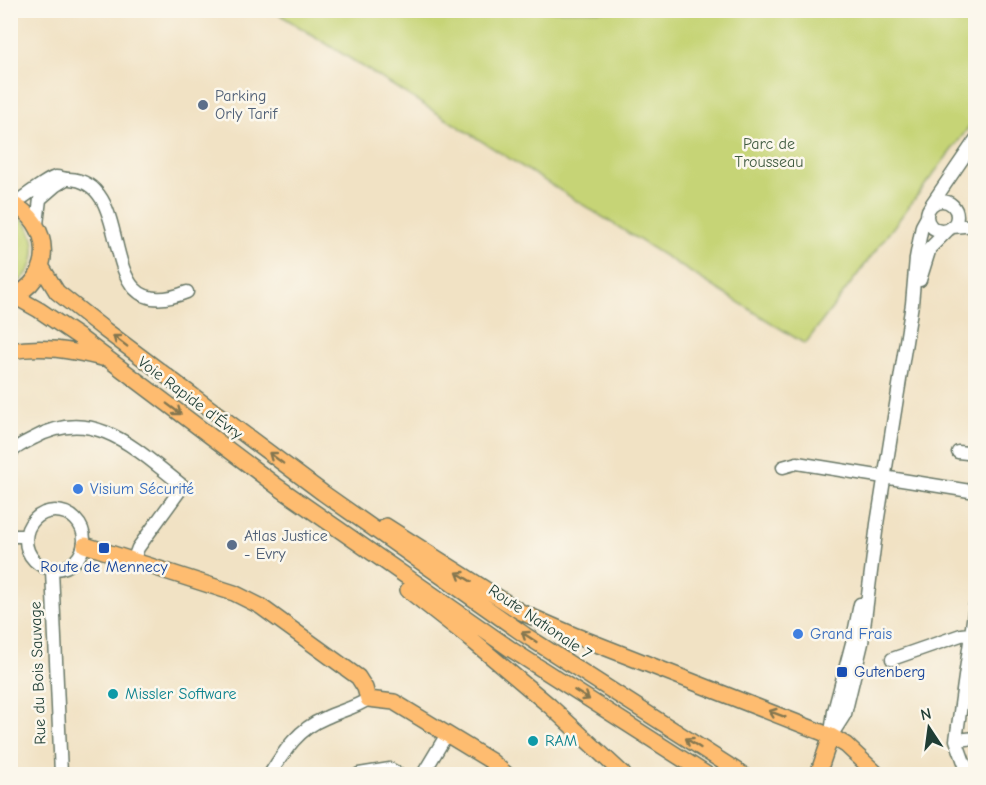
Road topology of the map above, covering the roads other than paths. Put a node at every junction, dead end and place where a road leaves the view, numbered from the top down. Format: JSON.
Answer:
{"nodes":[{"id":1,"x":975,"y":140,"type":"edge"},
{"id":2,"x":953,"y":174,"type":"junction"},
{"id":3,"x":67,"y":179,"type":"junction"},
{"id":4,"x":12,"y":203,"type":"edge"},
{"id":5,"x":954,"y":208,"type":"junction"},
{"id":6,"x":929,"y":211,"type":"junction"},
{"id":7,"x":975,"y":223,"type":"edge"},
{"id":8,"x":37,"y":224,"type":"junction"},
{"id":9,"x":951,"y":228,"type":"junction"},
{"id":10,"x":41,"y":266,"type":"junction"},
{"id":11,"x":187,"y":292,"type":"dead end"},
{"id":12,"x":12,"y":297,"type":"edge"},
{"id":13,"x":912,"y":304,"type":"junction"},
{"id":14,"x":10,"y":351,"type":"edge"},
{"id":15,"x":111,"y":361,"type":"junction"},
{"id":16,"x":958,"y":452,"type":"dead end"},
{"id":17,"x":10,"y":453,"type":"edge"},
{"id":18,"x":975,"y":454,"type":"edge"},
{"id":19,"x":783,"y":467,"type":"dead end"},
{"id":20,"x":885,"y":477,"type":"junction"},
{"id":21,"x":975,"y":492,"type":"edge"},
{"id":22,"x":323,"y":494,"type":"junction"},
{"id":23,"x":342,"y":532,"type":"junction"},
{"id":24,"x":10,"y":536,"type":"edge"},
{"id":25,"x":26,"y":536,"type":"junction"},
{"id":26,"x":85,"y":545,"type":"junction"},
{"id":27,"x":132,"y":561,"type":"junction"},
{"id":28,"x":52,"y":570,"type":"junction"},
{"id":29,"x":975,"y":600,"type":"edge"},
{"id":30,"x":970,"y":634,"type":"junction"},
{"id":31,"x":892,"y":659,"type":"dead end"},
{"id":32,"x":368,"y":699,"type":"junction"},
{"id":33,"x":447,"y":734,"type":"junction"},
{"id":34,"x":831,"y":736,"type":"junction"},
{"id":35,"x":975,"y":738,"type":"edge"},
{"id":36,"x":956,"y":740,"type":"junction"},
{"id":37,"x":61,"y":774,"type":"edge"},
{"id":38,"x":270,"y":774,"type":"edge"},
{"id":39,"x":359,"y":774,"type":"edge"},
{"id":40,"x":399,"y":774,"type":"edge"},
{"id":41,"x":423,"y":774,"type":"edge"},
{"id":42,"x":506,"y":774,"type":"edge"},
{"id":43,"x":623,"y":774,"type":"edge"},
{"id":44,"x":706,"y":774,"type":"edge"},
{"id":45,"x":742,"y":774,"type":"edge"},
{"id":46,"x":818,"y":774,"type":"edge"},
{"id":47,"x":877,"y":774,"type":"edge"},
{"id":48,"x":975,"y":774,"type":"edge"}],
"edges":[{"from":1,"to":2,"type":"street"},
{"from":2,"to":5,"type":"street"},
{"from":2,"to":6,"type":"street"},
{"from":3,"to":4,"type":"street"},
{"from":3,"to":8,"type":"street"},
{"from":3,"to":11,"type":"street"},
{"from":4,"to":8,"type":"main road"},
{"from":5,"to":6,"type":"street"},
{"from":5,"to":7,"type":"street"},
{"from":5,"to":9,"type":"street"},
{"from":6,"to":9,"type":"street"},
{"from":6,"to":13,"type":"street"},
{"from":7,"to":9,"type":"street"},
{"from":8,"to":10,"type":"main road"},
{"from":9,"to":13,"type":"street"},
{"from":10,"to":12,"type":"main road"},
{"from":22,"to":10,"type":"main road","name":"Voie Rapide d'Évry","one_way":true},
{"from":12,"to":15,"type":"main road","name":"Voie Rapide d'Évry"},
{"from":13,"to":20,"type":"street"},
{"from":14,"to":15,"type":"main road"},
{"from":15,"to":23,"type":"main road","name":"Voie Rapide d'Évry","one_way":true},
{"from":16,"to":18,"type":"street"},
{"from":17,"to":27,"type":"street"},
{"from":19,"to":20,"type":"street"},
{"from":20,"to":21,"type":"street"},
{"from":20,"to":34,"type":"street"},
{"from":34,"to":22,"type":"main road","one_way":true},
{"from":45,"to":22,"type":"main road","name":"Route Nationale 7","one_way":true},
{"from":23,"to":43,"type":"main road"},
{"from":23,"to":44,"type":"main road","one_way":true},
{"from":24,"to":25,"type":"street"},
{"from":25,"to":26,"type":"street"},
{"from":25,"to":28,"type":"street"},
{"from":26,"to":27,"type":"main road"},
{"from":26,"to":28,"type":"street"},
{"from":27,"to":32,"type":"main road"},
{"from":28,"to":37,"type":"street","name":"Rue du Bois Sauvage"},
{"from":29,"to":30,"type":"street"},
{"from":30,"to":31,"type":"street"},
{"from":30,"to":36,"type":"street"},
{"from":32,"to":33,"type":"main road"},
{"from":32,"to":38,"type":"street"},
{"from":33,"to":41,"type":"street"},
{"from":33,"to":42,"type":"main road"},
{"from":34,"to":46,"type":"main road"},
{"from":34,"to":47,"type":"main road"},
{"from":35,"to":36,"type":"street"},
{"from":36,"to":48,"type":"street"},
{"from":39,"to":40,"type":"street"}]}
